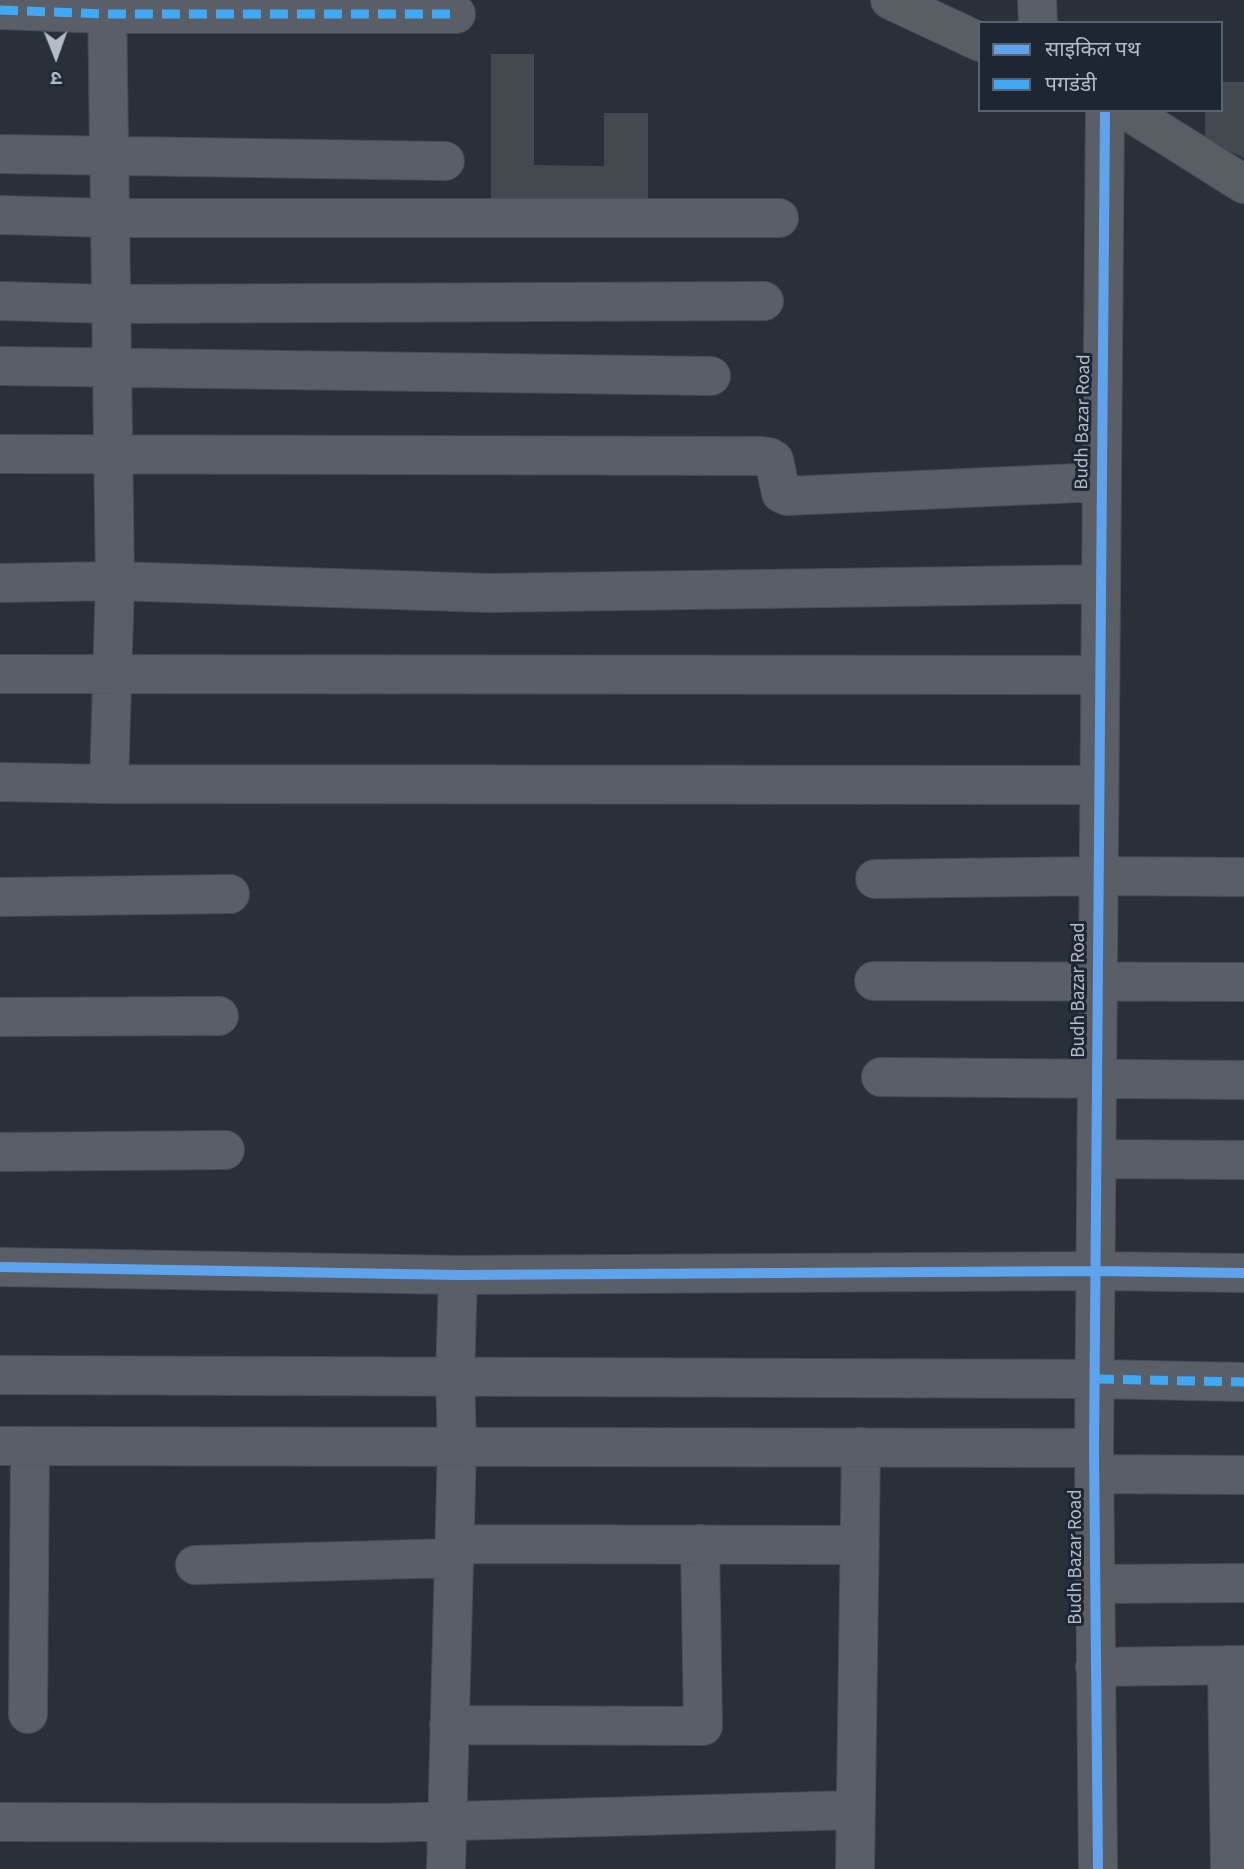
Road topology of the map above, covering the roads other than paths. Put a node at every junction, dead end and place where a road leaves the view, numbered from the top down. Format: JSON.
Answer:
{"nodes":[{"id":1,"x":1037,"y":0,"type":"edge"},
{"id":2,"x":903,"y":4,"type":"edge"},
{"id":3,"x":107,"y":7,"type":"edge"},
{"id":4,"x":0,"y":10,"type":"edge"},
{"id":5,"x":456,"y":14,"type":"dead end"},
{"id":6,"x":1038,"y":21,"type":"edge"},
{"id":7,"x":978,"y":41,"type":"edge"},
{"id":8,"x":1105,"y":112,"type":"edge"},
{"id":9,"x":1129,"y":112,"type":"edge"},
{"id":10,"x":0,"y":154,"type":"edge"},
{"id":11,"x":109,"y":155,"type":"junction"},
{"id":12,"x":445,"y":161,"type":"dead end"},
{"id":13,"x":1244,"y":184,"type":"edge"},
{"id":14,"x":0,"y":215,"type":"edge"},
{"id":15,"x":110,"y":218,"type":"junction"},
{"id":16,"x":779,"y":218,"type":"dead end"},
{"id":17,"x":0,"y":301,"type":"edge"},
{"id":18,"x":764,"y":302,"type":"dead end"},
{"id":19,"x":111,"y":304,"type":"junction"},
{"id":20,"x":0,"y":366,"type":"edge"},
{"id":21,"x":112,"y":367,"type":"junction"},
{"id":22,"x":711,"y":376,"type":"dead end"},
{"id":23,"x":113,"y":453,"type":"junction"},
{"id":24,"x":0,"y":454,"type":"edge"},
{"id":25,"x":1100,"y":482,"type":"junction"},
{"id":26,"x":115,"y":581,"type":"junction"},
{"id":27,"x":0,"y":583,"type":"edge"},
{"id":28,"x":1100,"y":584,"type":"junction"},
{"id":29,"x":0,"y":674,"type":"edge"},
{"id":30,"x":112,"y":675,"type":"junction"},
{"id":31,"x":1100,"y":675,"type":"junction"},
{"id":32,"x":0,"y":782,"type":"edge"},
{"id":33,"x":109,"y":784,"type":"junction"},
{"id":34,"x":1099,"y":785,"type":"junction"},
{"id":35,"x":1098,"y":876,"type":"junction"},
{"id":36,"x":1244,"y":877,"type":"edge"},
{"id":37,"x":875,"y":879,"type":"dead end"},
{"id":38,"x":230,"y":894,"type":"dead end"},
{"id":39,"x":0,"y":897,"type":"edge"},
{"id":40,"x":874,"y":981,"type":"dead end"},
{"id":41,"x":1098,"y":981,"type":"junction"},
{"id":42,"x":1244,"y":982,"type":"edge"},
{"id":43,"x":219,"y":1016,"type":"dead end"},
{"id":44,"x":0,"y":1017,"type":"edge"},
{"id":45,"x":881,"y":1077,"type":"dead end"},
{"id":46,"x":1098,"y":1079,"type":"junction"},
{"id":47,"x":1244,"y":1080,"type":"edge"},
{"id":48,"x":225,"y":1150,"type":"dead end"},
{"id":49,"x":0,"y":1152,"type":"edge"},
{"id":50,"x":1097,"y":1159,"type":"junction"},
{"id":51,"x":1244,"y":1160,"type":"edge"},
{"id":52,"x":0,"y":1267,"type":"edge"},
{"id":53,"x":1097,"y":1271,"type":"junction"},
{"id":54,"x":1244,"y":1273,"type":"edge"},
{"id":55,"x":458,"y":1275,"type":"junction"},
{"id":56,"x":0,"y":1375,"type":"edge"},
{"id":57,"x":455,"y":1378,"type":"junction"},
{"id":58,"x":1096,"y":1379,"type":"junction"},
{"id":59,"x":1244,"y":1382,"type":"edge"},
{"id":60,"x":15,"y":1446,"type":"edge"},
{"id":61,"x":457,"y":1446,"type":"junction"},
{"id":62,"x":861,"y":1447,"type":"junction"},
{"id":63,"x":1094,"y":1461,"type":"junction"},
{"id":64,"x":1244,"y":1475,"type":"edge"},
{"id":65,"x":701,"y":1545,"type":"junction"},
{"id":66,"x":860,"y":1545,"type":"junction"},
{"id":67,"x":454,"y":1551,"type":"junction"},
{"id":68,"x":195,"y":1565,"type":"dead end"},
{"id":69,"x":1244,"y":1583,"type":"edge"},
{"id":70,"x":1095,"y":1584,"type":"junction"},
{"id":71,"x":1235,"y":1665,"type":"edge"},
{"id":72,"x":1095,"y":1667,"type":"junction"},
{"id":73,"x":28,"y":1714,"type":"dead end"},
{"id":74,"x":449,"y":1725,"type":"junction"},
{"id":75,"x":855,"y":1810,"type":"junction"},
{"id":76,"x":446,"y":1821,"type":"junction"},
{"id":77,"x":0,"y":1822,"type":"edge"},
{"id":78,"x":446,"y":1869,"type":"edge"},
{"id":79,"x":855,"y":1869,"type":"edge"},
{"id":80,"x":1098,"y":1869,"type":"edge"},
{"id":81,"x":1230,"y":1869,"type":"edge"}],
"edges":[{"from":1,"to":6,"type":"street"},
{"from":2,"to":7,"type":"street"},
{"from":3,"to":4,"type":"street"},
{"from":3,"to":5,"type":"street"},
{"from":3,"to":11,"type":"street"},
{"from":8,"to":25,"type":"street","name":"Budh Bazar Road"},
{"from":9,"to":13,"type":"street"},
{"from":10,"to":11,"type":"street"},
{"from":11,"to":12,"type":"street"},
{"from":11,"to":15,"type":"street"},
{"from":14,"to":15,"type":"street"},
{"from":15,"to":16,"type":"street"},
{"from":15,"to":19,"type":"street"},
{"from":17,"to":19,"type":"street"},
{"from":18,"to":19,"type":"street"},
{"from":19,"to":21,"type":"street"},
{"from":20,"to":21,"type":"street"},
{"from":21,"to":22,"type":"street"},
{"from":21,"to":23,"type":"street"},
{"from":23,"to":24,"type":"street"},
{"from":23,"to":25,"type":"street"},
{"from":23,"to":26,"type":"street"},
{"from":25,"to":28,"type":"street","name":"Budh Bazar Road"},
{"from":26,"to":27,"type":"street"},
{"from":26,"to":28,"type":"street"},
{"from":26,"to":30,"type":"street"},
{"from":28,"to":31,"type":"street","name":"Budh Bazar Road"},
{"from":29,"to":30,"type":"street"},
{"from":30,"to":31,"type":"street"},
{"from":30,"to":33,"type":"street"},
{"from":31,"to":34,"type":"street","name":"Budh Bazar Road"},
{"from":32,"to":33,"type":"street"},
{"from":33,"to":34,"type":"street"},
{"from":34,"to":35,"type":"street","name":"Budh Bazar Road"},
{"from":35,"to":36,"type":"street"},
{"from":35,"to":37,"type":"street"},
{"from":35,"to":41,"type":"street","name":"Budh Bazar Road"},
{"from":38,"to":39,"type":"street"},
{"from":40,"to":41,"type":"street"},
{"from":41,"to":42,"type":"street"},
{"from":41,"to":46,"type":"street","name":"Budh Bazar Road"},
{"from":43,"to":44,"type":"street"},
{"from":45,"to":46,"type":"street"},
{"from":46,"to":47,"type":"street"},
{"from":46,"to":50,"type":"street","name":"Budh Bazar Road"},
{"from":48,"to":49,"type":"street"},
{"from":50,"to":51,"type":"street"},
{"from":50,"to":53,"type":"street","name":"Budh Bazar Road"},
{"from":52,"to":55,"type":"street"},
{"from":53,"to":54,"type":"street"},
{"from":53,"to":55,"type":"street"},
{"from":53,"to":58,"type":"street","name":"Budh Bazar Road"},
{"from":55,"to":57,"type":"street"},
{"from":56,"to":57,"type":"street"},
{"from":57,"to":58,"type":"street"},
{"from":57,"to":61,"type":"street"},
{"from":58,"to":59,"type":"street"},
{"from":58,"to":63,"type":"street","name":"Budh Bazar Road"},
{"from":60,"to":61,"type":"street"},
{"from":60,"to":73,"type":"street"},
{"from":61,"to":62,"type":"street"},
{"from":61,"to":67,"type":"street"},
{"from":62,"to":63,"type":"street"},
{"from":62,"to":66,"type":"street"},
{"from":63,"to":64,"type":"street"},
{"from":63,"to":70,"type":"street","name":"Budh Bazar Road"},
{"from":65,"to":66,"type":"street"},
{"from":65,"to":67,"type":"street"},
{"from":65,"to":74,"type":"street"},
{"from":66,"to":75,"type":"street"},
{"from":67,"to":68,"type":"street"},
{"from":67,"to":74,"type":"street"},
{"from":69,"to":70,"type":"street"},
{"from":70,"to":72,"type":"street","name":"Budh Bazar Road"},
{"from":71,"to":72,"type":"street"},
{"from":71,"to":81,"type":"street"},
{"from":72,"to":80,"type":"street","name":"Budh Bazar Road"},
{"from":74,"to":76,"type":"street"},
{"from":75,"to":76,"type":"street"},
{"from":75,"to":79,"type":"street"},
{"from":76,"to":77,"type":"street"},
{"from":76,"to":78,"type":"street"}]}
